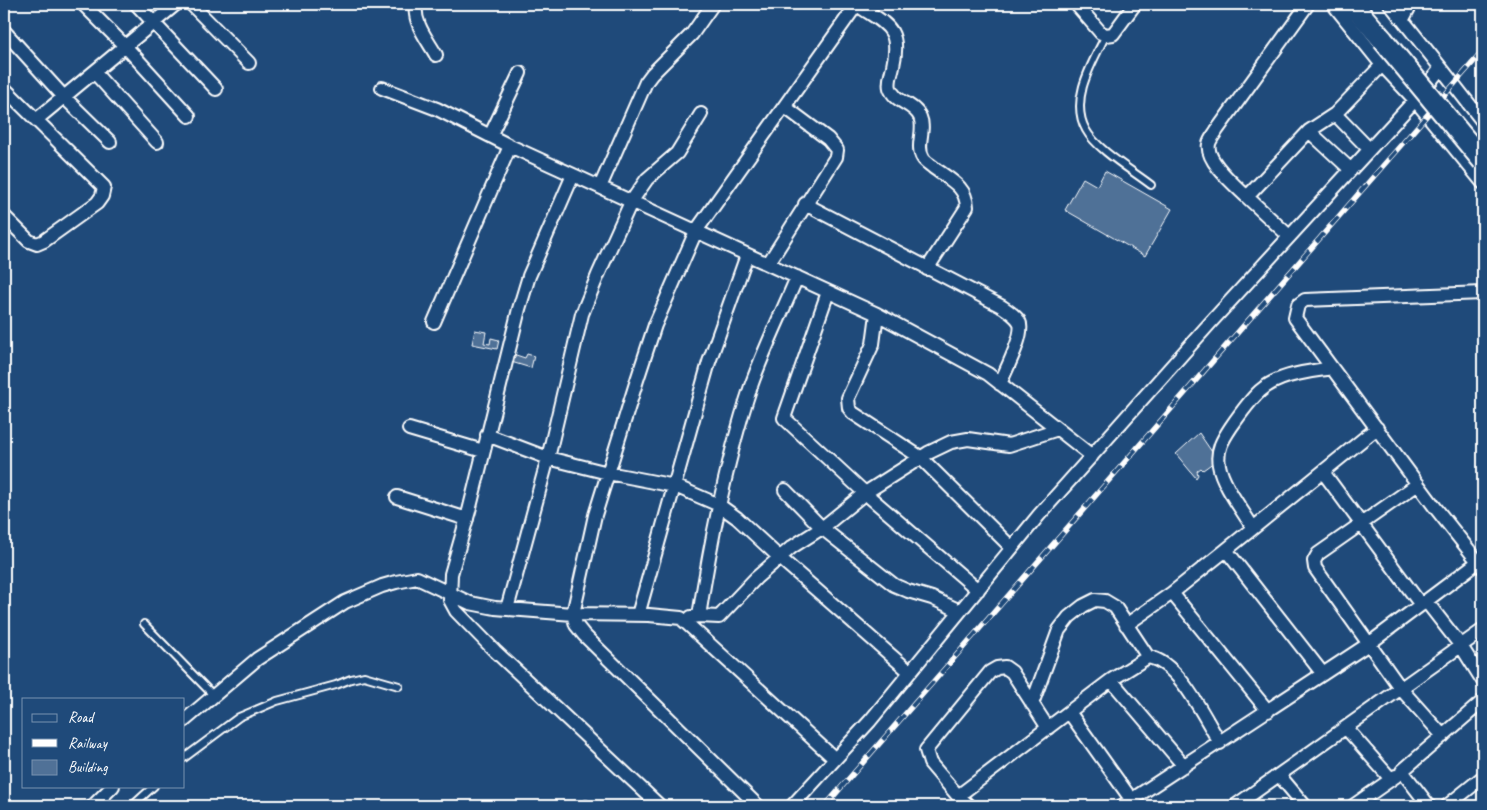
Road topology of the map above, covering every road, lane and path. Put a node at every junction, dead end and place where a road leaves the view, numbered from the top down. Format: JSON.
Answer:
{"nodes":[{"id":1,"x":83,"y":4,"type":"edge"},
{"id":2,"x":136,"y":4,"type":"edge"},
{"id":3,"x":176,"y":4,"type":"edge"},
{"id":4,"x":191,"y":4,"type":"edge"},
{"id":5,"x":416,"y":4,"type":"edge"},
{"id":6,"x":712,"y":4,"type":"edge"},
{"id":7,"x":856,"y":4,"type":"edge"},
{"id":8,"x":1076,"y":4,"type":"edge"},
{"id":9,"x":1135,"y":4,"type":"edge"},
{"id":10,"x":1308,"y":4,"type":"edge"},
{"id":11,"x":1333,"y":4,"type":"edge"},
{"id":12,"x":1352,"y":4,"type":"edge"},
{"id":13,"x":1390,"y":4,"type":"edge"},
{"id":14,"x":1411,"y":4,"type":"edge"},
{"id":15,"x":1403,"y":19,"type":"junction"},
{"id":16,"x":154,"y":22,"type":"junction"},
{"id":17,"x":4,"y":31,"type":"edge"},
{"id":18,"x":1106,"y":35,"type":"junction"},
{"id":19,"x":126,"y":47,"type":"junction"},
{"id":20,"x":436,"y":54,"type":"dead end"},
{"id":21,"x":250,"y":63,"type":"dead end"},
{"id":22,"x":1382,"y":65,"type":"junction"},
{"id":23,"x":1441,"y":68,"type":"junction"},
{"id":24,"x":94,"y":72,"type":"junction"},
{"id":25,"x":520,"y":73,"type":"dead end"},
{"id":26,"x":4,"y":88,"type":"edge"},
{"id":27,"x":382,"y":88,"type":"dead end"},
{"id":28,"x":216,"y":89,"type":"dead end"},
{"id":29,"x":64,"y":97,"type":"junction"},
{"id":30,"x":1416,"y":100,"type":"junction"},
{"id":31,"x":785,"y":107,"type":"junction"},
{"id":32,"x":701,"y":114,"type":"dead end"},
{"id":33,"x":1335,"y":114,"type":"junction"},
{"id":34,"x":189,"y":116,"type":"dead end"},
{"id":35,"x":36,"y":120,"type":"junction"},
{"id":36,"x":1483,"y":122,"type":"edge"},
{"id":37,"x":1309,"y":130,"type":"junction"},
{"id":38,"x":490,"y":136,"type":"junction"},
{"id":39,"x":110,"y":142,"type":"dead end"},
{"id":40,"x":157,"y":142,"type":"dead end"},
{"id":41,"x":510,"y":146,"type":"junction"},
{"id":42,"x":1369,"y":149,"type":"junction"},
{"id":43,"x":1483,"y":161,"type":"edge"},
{"id":44,"x":1350,"y":169,"type":"junction"},
{"id":45,"x":573,"y":175,"type":"junction"},
{"id":46,"x":1483,"y":183,"type":"edge"},
{"id":47,"x":1151,"y":185,"type":"dead end"},
{"id":48,"x":600,"y":188,"type":"junction"},
{"id":49,"x":1247,"y":197,"type":"junction"},
{"id":50,"x":631,"y":202,"type":"junction"},
{"id":51,"x":805,"y":204,"type":"junction"},
{"id":52,"x":4,"y":216,"type":"edge"},
{"id":53,"x":696,"y":231,"type":"junction"},
{"id":54,"x":1289,"y":236,"type":"junction"},
{"id":55,"x":747,"y":255,"type":"junction"},
{"id":56,"x":768,"y":264,"type":"junction"},
{"id":57,"x":928,"y":269,"type":"junction"},
{"id":58,"x":797,"y":277,"type":"junction"},
{"id":59,"x":828,"y":292,"type":"junction"},
{"id":60,"x":1483,"y":292,"type":"edge"},
{"id":61,"x":877,"y":314,"type":"junction"},
{"id":62,"x":434,"y":322,"type":"dead end"},
{"id":63,"x":1332,"y":368,"type":"junction"},
{"id":64,"x":1000,"y":384,"type":"junction"},
{"id":65,"x":1377,"y":428,"type":"junction"},
{"id":66,"x":409,"y":429,"type":"dead end"},
{"id":67,"x":1058,"y":429,"type":"junction"},
{"id":68,"x":487,"y":435,"type":"junction"},
{"id":69,"x":483,"y":451,"type":"junction"},
{"id":70,"x":1092,"y":456,"type":"junction"},
{"id":71,"x":920,"y":457,"type":"junction"},
{"id":72,"x":548,"y":458,"type":"junction"},
{"id":73,"x":1323,"y":472,"type":"junction"},
{"id":74,"x":608,"y":474,"type":"junction"},
{"id":75,"x":1418,"y":484,"type":"junction"},
{"id":76,"x":675,"y":486,"type":"junction"},
{"id":77,"x":785,"y":490,"type":"dead end"},
{"id":78,"x":865,"y":493,"type":"junction"},
{"id":79,"x":397,"y":497,"type":"dead end"},
{"id":80,"x":719,"y":505,"type":"junction"},
{"id":81,"x":467,"y":519,"type":"junction"},
{"id":82,"x":1362,"y":524,"type":"junction"},
{"id":83,"x":822,"y":528,"type":"junction"},
{"id":84,"x":1253,"y":528,"type":"junction"},
{"id":85,"x":1012,"y":548,"type":"junction"},
{"id":86,"x":1226,"y":550,"type":"junction"},
{"id":87,"x":780,"y":558,"type":"junction"},
{"id":88,"x":1481,"y":565,"type":"edge"},
{"id":89,"x":978,"y":590,"type":"junction"},
{"id":90,"x":449,"y":593,"type":"junction"},
{"id":91,"x":1172,"y":593,"type":"junction"},
{"id":92,"x":1424,"y":603,"type":"junction"},
{"id":93,"x":507,"y":609,"type":"junction"},
{"id":94,"x":960,"y":611,"type":"junction"},
{"id":95,"x":573,"y":614,"type":"junction"},
{"id":96,"x":638,"y":615,"type":"junction"},
{"id":97,"x":699,"y":616,"type":"junction"},
{"id":98,"x":681,"y":618,"type":"junction"},
{"id":99,"x":144,"y":624,"type":"dead end"},
{"id":100,"x":1126,"y":625,"type":"junction"},
{"id":101,"x":1483,"y":630,"type":"edge"},
{"id":102,"x":1370,"y":643,"type":"junction"},
{"id":103,"x":1461,"y":646,"type":"junction"},
{"id":104,"x":1148,"y":657,"type":"junction"},
{"id":105,"x":910,"y":672,"type":"junction"},
{"id":106,"x":1323,"y":674,"type":"junction"},
{"id":107,"x":1111,"y":680,"type":"junction"},
{"id":108,"x":1483,"y":681,"type":"edge"},
{"id":109,"x":399,"y":686,"type":"dead end"},
{"id":110,"x":1401,"y":689,"type":"junction"},
{"id":111,"x":213,"y":695,"type":"junction"},
{"id":112,"x":1483,"y":701,"type":"edge"},
{"id":113,"x":1032,"y":704,"type":"junction"},
{"id":114,"x":1268,"y":711,"type":"junction"},
{"id":115,"x":1069,"y":712,"type":"junction"},
{"id":116,"x":185,"y":720,"type":"edge"},
{"id":117,"x":1048,"y":728,"type":"junction"},
{"id":118,"x":1346,"y":728,"type":"junction"},
{"id":119,"x":1443,"y":736,"type":"junction"},
{"id":120,"x":1220,"y":742,"type":"junction"},
{"id":121,"x":185,"y":757,"type":"edge"},
{"id":122,"x":835,"y":759,"type":"junction"},
{"id":123,"x":1184,"y":766,"type":"junction"},
{"id":124,"x":1402,"y":771,"type":"junction"},
{"id":125,"x":1279,"y":775,"type":"junction"},
{"id":126,"x":1483,"y":777,"type":"edge"},
{"id":127,"x":1390,"y":779,"type":"junction"},
{"id":128,"x":111,"y":788,"type":"edge"},
{"id":129,"x":152,"y":788,"type":"edge"},
{"id":130,"x":958,"y":796,"type":"junction"},
{"id":131,"x":1130,"y":804,"type":"edge"},
{"id":132,"x":92,"y":806,"type":"edge"},
{"id":133,"x":132,"y":806,"type":"edge"},
{"id":134,"x":660,"y":806,"type":"edge"},
{"id":135,"x":758,"y":806,"type":"edge"},
{"id":136,"x":792,"y":806,"type":"edge"},
{"id":137,"x":969,"y":806,"type":"edge"},
{"id":138,"x":1235,"y":806,"type":"edge"},
{"id":139,"x":1305,"y":806,"type":"edge"},
{"id":140,"x":1353,"y":806,"type":"edge"},
{"id":141,"x":1429,"y":806,"type":"edge"},
{"id":142,"x":1447,"y":806,"type":"edge"}],
"edges":[{"from":1,"to":19,"type":"street"},
{"from":2,"to":16,"type":"street"},
{"from":3,"to":16,"type":"street"},
{"from":4,"to":21,"type":"street"},
{"from":5,"to":20,"type":"street"},
{"from":6,"to":48,"type":"street"},
{"from":7,"to":31,"type":"street"},
{"from":7,"to":57,"type":"street"},
{"from":8,"to":18,"type":"street"},
{"from":9,"to":18,"type":"street"},
{"from":10,"to":49,"type":"street"},
{"from":11,"to":22,"type":"street"},
{"from":12,"to":43,"type":"highway","bridge":true},
{"from":13,"to":15,"type":"street"},
{"from":14,"to":15,"type":"street"},
{"from":15,"to":23,"type":"street"},
{"from":16,"to":19,"type":"street"},
{"from":16,"to":28,"type":"street"},
{"from":17,"to":29,"type":"street"},
{"from":18,"to":47,"type":"lane"},
{"from":19,"to":24,"type":"street"},
{"from":19,"to":34,"type":"street"},
{"from":22,"to":30,"type":"street"},
{"from":22,"to":33,"type":"street"},
{"from":23,"to":30,"type":"street"},
{"from":23,"to":36,"type":"street"},
{"from":24,"to":29,"type":"street"},
{"from":24,"to":40,"type":"street"},
{"from":25,"to":38,"type":"street"},
{"from":26,"to":35,"type":"street"},
{"from":27,"to":38,"type":"street"},
{"from":29,"to":35,"type":"street"},
{"from":29,"to":39,"type":"street"},
{"from":30,"to":42,"type":"street"},
{"from":30,"to":46,"type":"street"},
{"from":31,"to":51,"type":"street"},
{"from":31,"to":53,"type":"street"},
{"from":32,"to":50,"type":"street"},
{"from":33,"to":37,"type":"street"},
{"from":33,"to":42,"type":"street"},
{"from":35,"to":52,"type":"street"},
{"from":37,"to":44,"type":"street"},
{"from":37,"to":49,"type":"street"},
{"from":38,"to":41,"type":"street"},
{"from":41,"to":45,"type":"street"},
{"from":41,"to":62,"type":"street"},
{"from":42,"to":44,"type":"street"},
{"from":44,"to":54,"type":"street"},
{"from":45,"to":48,"type":"street"},
{"from":45,"to":68,"type":"street"},
{"from":48,"to":50,"type":"street"},
{"from":49,"to":54,"type":"street"},
{"from":50,"to":53,"type":"street"},
{"from":50,"to":72,"type":"street"},
{"from":51,"to":56,"type":"street"},
{"from":51,"to":57,"type":"street"},
{"from":53,"to":55,"type":"street"},
{"from":53,"to":74,"type":"street"},
{"from":54,"to":70,"type":"street"},
{"from":55,"to":56,"type":"street"},
{"from":55,"to":76,"type":"street"},
{"from":56,"to":58,"type":"street"},
{"from":57,"to":64,"type":"street"},
{"from":58,"to":59,"type":"street"},
{"from":58,"to":80,"type":"street"},
{"from":59,"to":61,"type":"street"},
{"from":59,"to":78,"type":"street"},
{"from":60,"to":63,"type":"street"},
{"from":61,"to":64,"type":"street"},
{"from":61,"to":71,"type":"street"},
{"from":63,"to":65,"type":"street"},
{"from":63,"to":84,"type":"street"},
{"from":64,"to":67,"type":"street"},
{"from":65,"to":73,"type":"street"},
{"from":65,"to":75,"type":"street"},
{"from":66,"to":69,"type":"street"},
{"from":67,"to":70,"type":"street"},
{"from":67,"to":71,"type":"street"},
{"from":68,"to":69,"type":"street"},
{"from":68,"to":72,"type":"street"},
{"from":69,"to":81,"type":"street"},
{"from":70,"to":85,"type":"street"},
{"from":71,"to":78,"type":"street"},
{"from":71,"to":85,"type":"street"},
{"from":72,"to":74,"type":"street"},
{"from":72,"to":93,"type":"street"},
{"from":73,"to":82,"type":"street"},
{"from":73,"to":84,"type":"street"},
{"from":74,"to":76,"type":"street"},
{"from":74,"to":95,"type":"street"},
{"from":75,"to":82,"type":"street"},
{"from":75,"to":88,"type":"street"},
{"from":76,"to":80,"type":"street"},
{"from":76,"to":96,"type":"street"},
{"from":77,"to":83,"type":"street"},
{"from":78,"to":83,"type":"street"},
{"from":78,"to":89,"type":"street"},
{"from":79,"to":81,"type":"street"},
{"from":80,"to":87,"type":"street"},
{"from":80,"to":97,"type":"street"},
{"from":81,"to":90,"type":"street"},
{"from":82,"to":92,"type":"street"},
{"from":82,"to":102,"type":"street"},
{"from":83,"to":87,"type":"street"},
{"from":83,"to":94,"type":"street"},
{"from":84,"to":86,"type":"street"},
{"from":85,"to":89,"type":"street"},
{"from":86,"to":91,"type":"street"},
{"from":86,"to":106,"type":"street"},
{"from":87,"to":97,"type":"street"},
{"from":87,"to":105,"type":"street"},
{"from":88,"to":92,"type":"street"},
{"from":89,"to":94,"type":"street"},
{"from":90,"to":93,"type":"street"},
{"from":90,"to":111,"type":"street"},
{"from":90,"to":134,"type":"street"},
{"from":91,"to":100,"type":"street"},
{"from":91,"to":114,"type":"street"},
{"from":92,"to":102,"type":"street"},
{"from":92,"to":103,"type":"street"},
{"from":93,"to":95,"type":"street"},
{"from":94,"to":105,"type":"street"},
{"from":95,"to":96,"type":"street"},
{"from":95,"to":135,"type":"street"},
{"from":96,"to":98,"type":"street"},
{"from":97,"to":98,"type":"street"},
{"from":98,"to":122,"type":"street"},
{"from":99,"to":111,"type":"lane"},
{"from":100,"to":104,"type":"street"},
{"from":100,"to":113,"type":"street"},
{"from":101,"to":103,"type":"street"},
{"from":102,"to":106,"type":"street"},
{"from":102,"to":110,"type":"street"},
{"from":103,"to":108,"type":"street"},
{"from":103,"to":110,"type":"street"},
{"from":104,"to":107,"type":"street"},
{"from":104,"to":120,"type":"street"},
{"from":105,"to":122,"type":"street"},
{"from":106,"to":114,"type":"street"},
{"from":107,"to":115,"type":"street"},
{"from":107,"to":123,"type":"street"},
{"from":109,"to":121,"type":"lane"},
{"from":110,"to":118,"type":"street"},
{"from":110,"to":119,"type":"street"},
{"from":111,"to":116,"type":"street"},
{"from":112,"to":119,"type":"street"},
{"from":113,"to":117,"type":"street"},
{"from":113,"to":130,"type":"street"},
{"from":114,"to":120,"type":"street"},
{"from":115,"to":117,"type":"street"},
{"from":115,"to":131,"type":"street"},
{"from":117,"to":130,"type":"street"},
{"from":118,"to":125,"type":"street"},
{"from":118,"to":127,"type":"street"},
{"from":119,"to":124,"type":"street"},
{"from":120,"to":123,"type":"street"},
{"from":122,"to":136,"type":"street"},
{"from":123,"to":131,"type":"street"},
{"from":124,"to":127,"type":"street"},
{"from":124,"to":141,"type":"street"},
{"from":125,"to":138,"type":"street"},
{"from":125,"to":139,"type":"street"},
{"from":126,"to":142,"type":"street"},
{"from":127,"to":140,"type":"street"},
{"from":128,"to":132,"type":"street"},
{"from":129,"to":133,"type":"lane"},
{"from":130,"to":137,"type":"street"}]}
